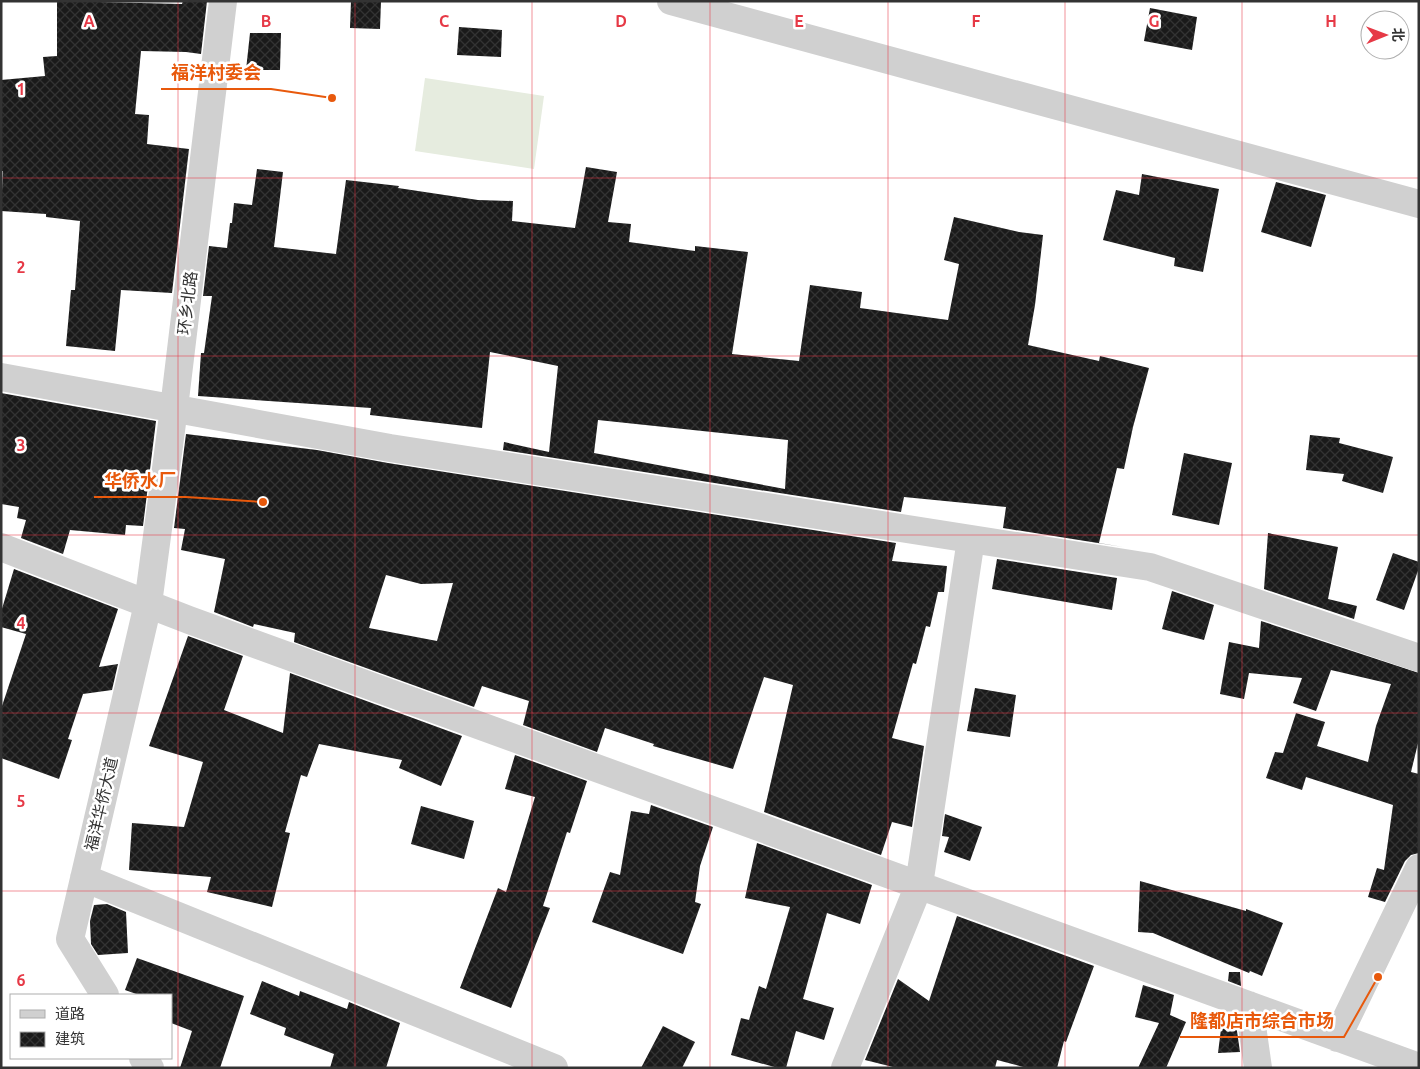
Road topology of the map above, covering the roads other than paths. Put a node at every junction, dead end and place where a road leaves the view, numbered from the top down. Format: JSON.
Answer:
{"nodes":[{"id":1,"x":223,"y":1,"type":"edge"},
{"id":2,"x":671,"y":1,"type":"edge"},
{"id":3,"x":1419,"y":204,"type":"edge"},
{"id":4,"x":1,"y":377,"type":"edge"},
{"id":5,"x":174,"y":408,"type":"junction"},
{"id":6,"x":971,"y":539,"type":"junction"},
{"id":7,"x":1,"y":547,"type":"edge"},
{"id":8,"x":148,"y":604,"type":"junction"},
{"id":9,"x":1419,"y":658,"type":"edge"},
{"id":10,"x":1419,"y":868,"type":"edge"},
{"id":11,"x":84,"y":878,"type":"junction"},
{"id":12,"x":918,"y":885,"type":"junction"},
{"id":13,"x":103,"y":994,"type":"edge"},
{"id":14,"x":1249,"y":1005,"type":"junction"},
{"id":15,"x":1338,"y":1038,"type":"junction"},
{"id":16,"x":1419,"y":1067,"type":"edge"},
{"id":17,"x":554,"y":1068,"type":"edge"},
{"id":18,"x":846,"y":1068,"type":"edge"},
{"id":19,"x":1258,"y":1068,"type":"edge"}],
"edges":[{"from":1,"to":5,"type":"street","name":"环乡北路"},
{"from":2,"to":3,"type":"street"},
{"from":4,"to":5,"type":"street"},
{"from":5,"to":6,"type":"street"},
{"from":5,"to":8,"type":"street","name":"环乡北路"},
{"from":6,"to":9,"type":"street"},
{"from":6,"to":12,"type":"street"},
{"from":7,"to":8,"type":"street"},
{"from":8,"to":11,"type":"street","name":"福洋华侨大道"},
{"from":8,"to":12,"type":"street"},
{"from":10,"to":15,"type":"street"},
{"from":11,"to":13,"type":"street","name":"福洋华侨大道"},
{"from":11,"to":17,"type":"street"},
{"from":12,"to":14,"type":"street"},
{"from":12,"to":18,"type":"street"},
{"from":14,"to":15,"type":"street"},
{"from":14,"to":19,"type":"street"},
{"from":15,"to":16,"type":"street"}]}
